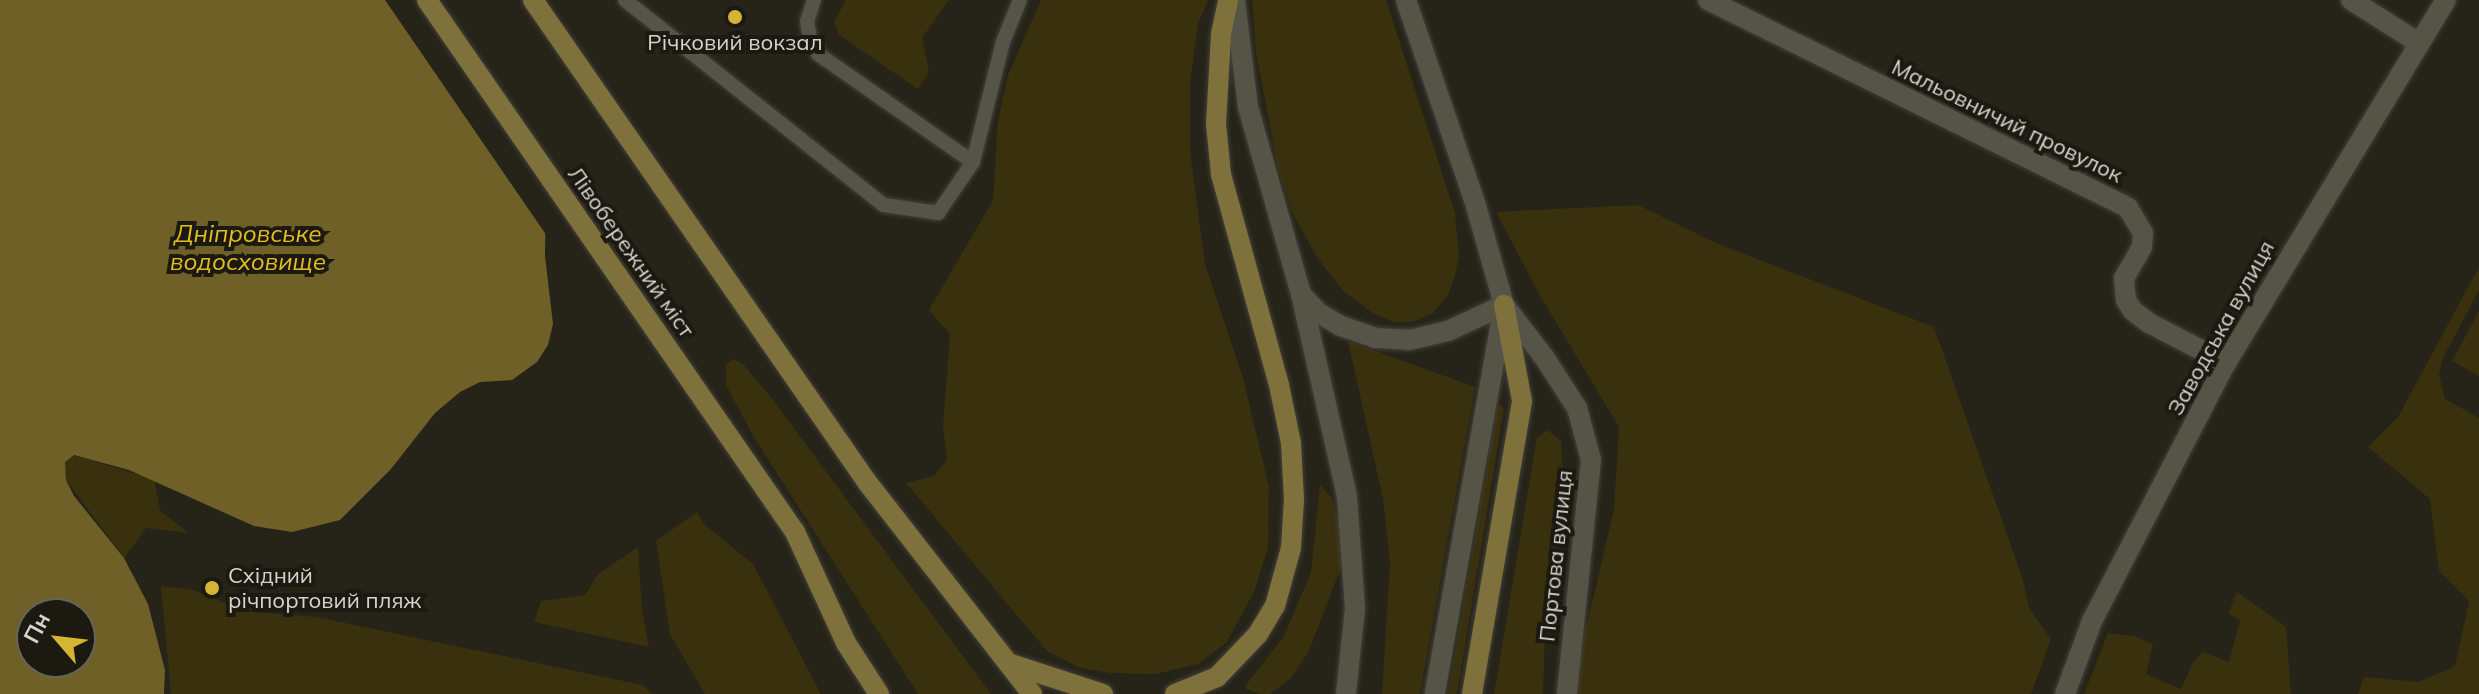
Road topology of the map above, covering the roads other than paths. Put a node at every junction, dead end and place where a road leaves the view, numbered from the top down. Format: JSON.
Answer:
{"nodes":[{"id":1,"x":427,"y":0,"type":"edge"},
{"id":2,"x":533,"y":0,"type":"edge"},
{"id":3,"x":625,"y":0,"type":"edge"},
{"id":4,"x":814,"y":0,"type":"edge"},
{"id":5,"x":1020,"y":0,"type":"edge"},
{"id":6,"x":1228,"y":0,"type":"edge"},
{"id":7,"x":1235,"y":0,"type":"edge"},
{"id":8,"x":1406,"y":0,"type":"edge"},
{"id":9,"x":1708,"y":0,"type":"edge"},
{"id":10,"x":2351,"y":0,"type":"edge"},
{"id":11,"x":2446,"y":0,"type":"edge"},
{"id":12,"x":2419,"y":43,"type":"junction"},
{"id":13,"x":973,"y":162,"type":"junction"},
{"id":14,"x":1301,"y":294,"type":"junction"},
{"id":15,"x":1504,"y":305,"type":"junction"},
{"id":16,"x":2226,"y":363,"type":"junction"},
{"id":17,"x":846,"y":643,"type":"junction"},
{"id":18,"x":1006,"y":663,"type":"junction"},
{"id":19,"x":862,"y":694,"type":"edge"},
{"id":20,"x":879,"y":694,"type":"edge"},
{"id":21,"x":1032,"y":694,"type":"edge"},
{"id":22,"x":1103,"y":694,"type":"edge"},
{"id":23,"x":1175,"y":694,"type":"edge"},
{"id":24,"x":1346,"y":694,"type":"edge"},
{"id":25,"x":1435,"y":694,"type":"edge"},
{"id":26,"x":1472,"y":694,"type":"edge"},
{"id":27,"x":1567,"y":694,"type":"edge"},
{"id":28,"x":2065,"y":694,"type":"edge"}],
"edges":[{"from":1,"to":17,"type":"main road","name":"Лівобережний міст"},
{"from":2,"to":18,"type":"main road"},
{"from":3,"to":13,"type":"lane"},
{"from":4,"to":13,"type":"lane"},
{"from":5,"to":13,"type":"lane"},
{"from":6,"to":23,"type":"main road"},
{"from":7,"to":14,"type":"street"},
{"from":8,"to":15,"type":"street"},
{"from":9,"to":16,"type":"street","name":"Мальовничий провулок"},
{"from":10,"to":12,"type":"street"},
{"from":11,"to":12,"type":"street","name":"Заводська вулиця"},
{"from":12,"to":16,"type":"street","name":"Заводська вулиця"},
{"from":14,"to":15,"type":"street"},
{"from":14,"to":24,"type":"street"},
{"from":15,"to":25,"type":"street"},
{"from":15,"to":26,"type":"main road"},
{"from":15,"to":27,"type":"street","name":"Портова вулиця"},
{"from":16,"to":28,"type":"street","name":"Заводська вулиця"},
{"from":17,"to":19,"type":"main road"},
{"from":17,"to":20,"type":"main road"},
{"from":18,"to":21,"type":"main road"},
{"from":18,"to":22,"type":"main road"}]}
